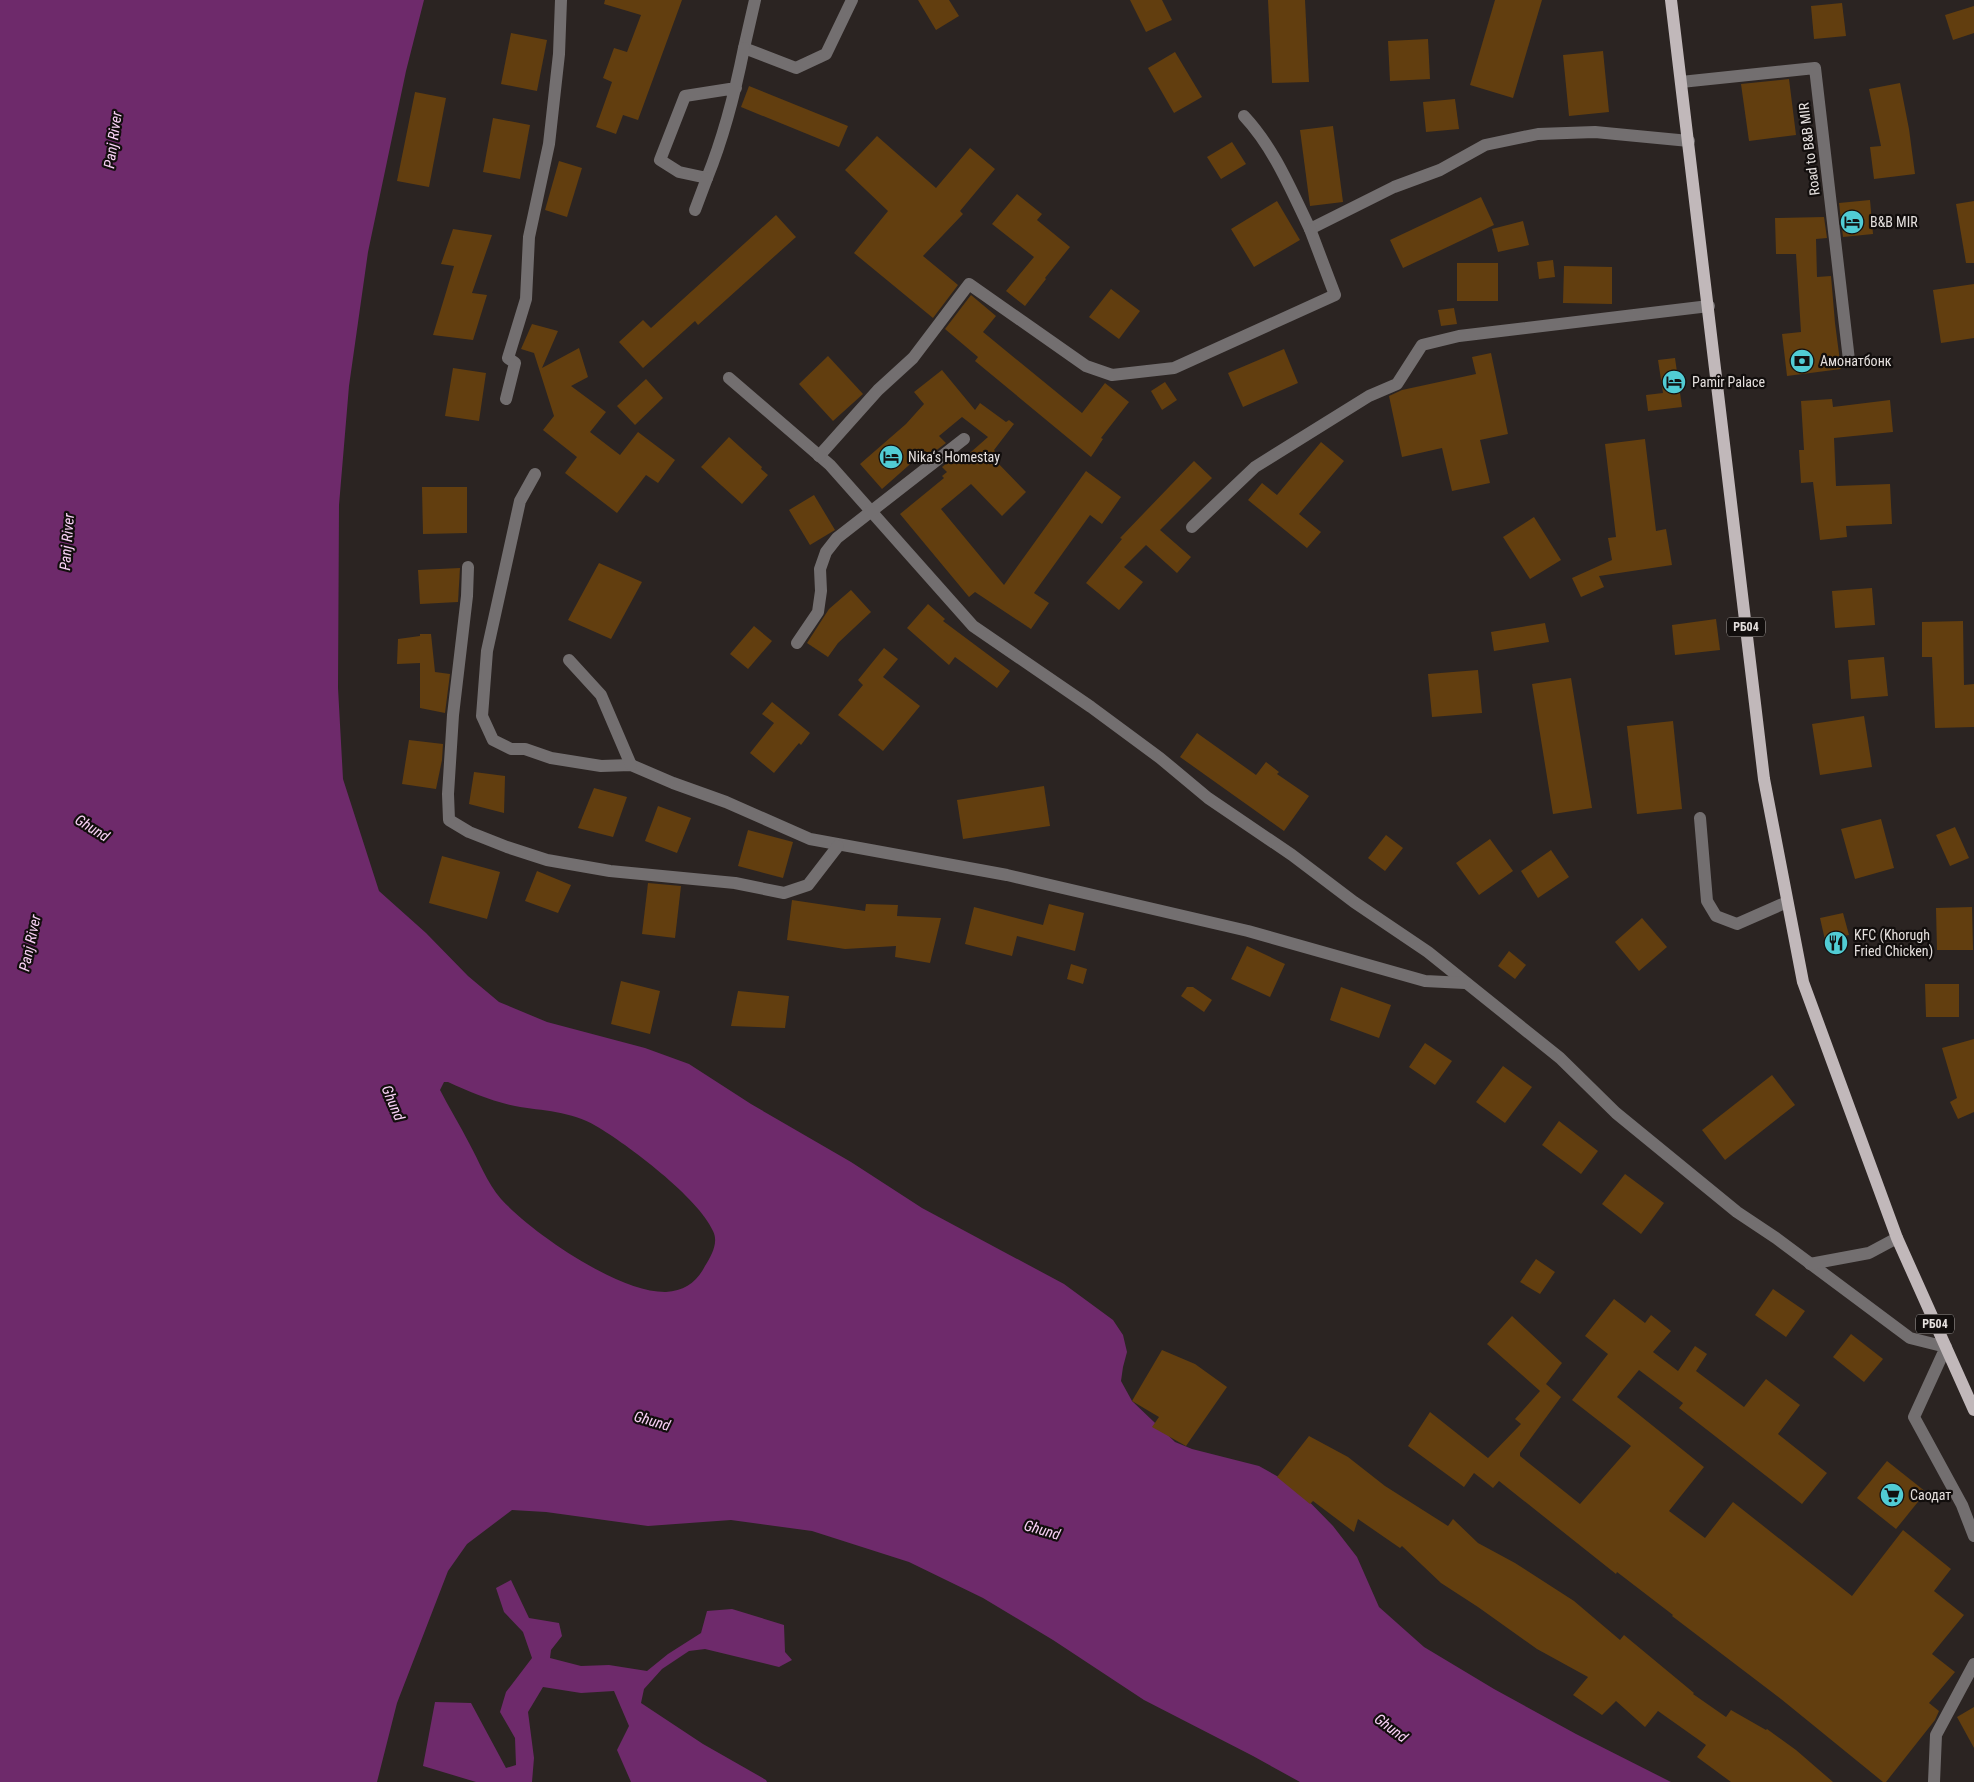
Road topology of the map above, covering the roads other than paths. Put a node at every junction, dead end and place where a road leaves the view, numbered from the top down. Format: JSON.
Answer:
{"nodes":[{"id":1,"x":561,"y":0,"type":"edge"},
{"id":2,"x":755,"y":0,"type":"edge"},
{"id":3,"x":852,"y":0,"type":"edge"},
{"id":4,"x":1672,"y":0,"type":"edge"},
{"id":5,"x":744,"y":48,"type":"junction"},
{"id":6,"x":1681,"y":82,"type":"junction"},
{"id":7,"x":736,"y":88,"type":"junction"},
{"id":8,"x":1244,"y":116,"type":"dead end"},
{"id":9,"x":1689,"y":142,"type":"junction"},
{"id":10,"x":707,"y":178,"type":"junction"},
{"id":11,"x":695,"y":210,"type":"dead end"},
{"id":12,"x":1310,"y":229,"type":"junction"},
{"id":13,"x":1709,"y":306,"type":"junction"},
{"id":14,"x":1849,"y":360,"type":"dead end"},
{"id":15,"x":729,"y":378,"type":"dead end"},
{"id":16,"x":506,"y":399,"type":"dead end"},
{"id":17,"x":964,"y":440,"type":"dead end"},
{"id":18,"x":820,"y":456,"type":"junction"},
{"id":19,"x":535,"y":474,"type":"dead end"},
{"id":20,"x":870,"y":510,"type":"junction"},
{"id":21,"x":1192,"y":527,"type":"dead end"},
{"id":22,"x":468,"y":567,"type":"dead end"},
{"id":23,"x":797,"y":643,"type":"dead end"},
{"id":24,"x":569,"y":660,"type":"dead end"},
{"id":25,"x":631,"y":764,"type":"junction"},
{"id":26,"x":1700,"y":818,"type":"dead end"},
{"id":27,"x":838,"y":846,"type":"junction"},
{"id":28,"x":1787,"y":902,"type":"junction"},
{"id":29,"x":1465,"y":983,"type":"junction"},
{"id":30,"x":1897,"y":1238,"type":"junction"},
{"id":31,"x":1810,"y":1264,"type":"junction"},
{"id":32,"x":1946,"y":1347,"type":"junction"},
{"id":33,"x":1974,"y":1410,"type":"edge"},
{"id":34,"x":1974,"y":1536,"type":"edge"},
{"id":35,"x":1974,"y":1664,"type":"edge"},
{"id":36,"x":1934,"y":1782,"type":"edge"}],
"edges":[{"from":1,"to":16,"type":"street"},
{"from":2,"to":5,"type":"street"},
{"from":3,"to":5,"type":"street"},
{"from":4,"to":6,"type":"main road","number":"РБ04"},
{"from":5,"to":7,"type":"street"},
{"from":6,"to":9,"type":"main road","number":"РБ04"},
{"from":6,"to":14,"type":"street","name":"Road to B&B MIR"},
{"from":7,"to":10,"type":"street"},
{"from":7,"to":10,"type":"street"},
{"from":8,"to":12,"type":"street"},
{"from":9,"to":12,"type":"street"},
{"from":9,"to":13,"type":"main road","number":"РБ04"},
{"from":10,"to":11,"type":"street"},
{"from":12,"to":18,"type":"street"},
{"from":13,"to":21,"type":"street"},
{"from":13,"to":28,"type":"main road","number":"РБ04"},
{"from":15,"to":18,"type":"street"},
{"from":17,"to":20,"type":"street"},
{"from":18,"to":20,"type":"street"},
{"from":19,"to":25,"type":"street"},
{"from":20,"to":23,"type":"street"},
{"from":20,"to":29,"type":"street"},
{"from":22,"to":27,"type":"street"},
{"from":24,"to":25,"type":"street"},
{"from":25,"to":27,"type":"street"},
{"from":26,"to":28,"type":"street"},
{"from":27,"to":29,"type":"street"},
{"from":28,"to":30,"type":"main road","number":"РБ04"},
{"from":29,"to":31,"type":"street"},
{"from":30,"to":31,"type":"street"},
{"from":30,"to":32,"type":"main road","number":"РБ04"},
{"from":31,"to":32,"type":"street"},
{"from":32,"to":33,"type":"main road","number":"РБ04"},
{"from":32,"to":34,"type":"street"},
{"from":35,"to":36,"type":"street"}]}
